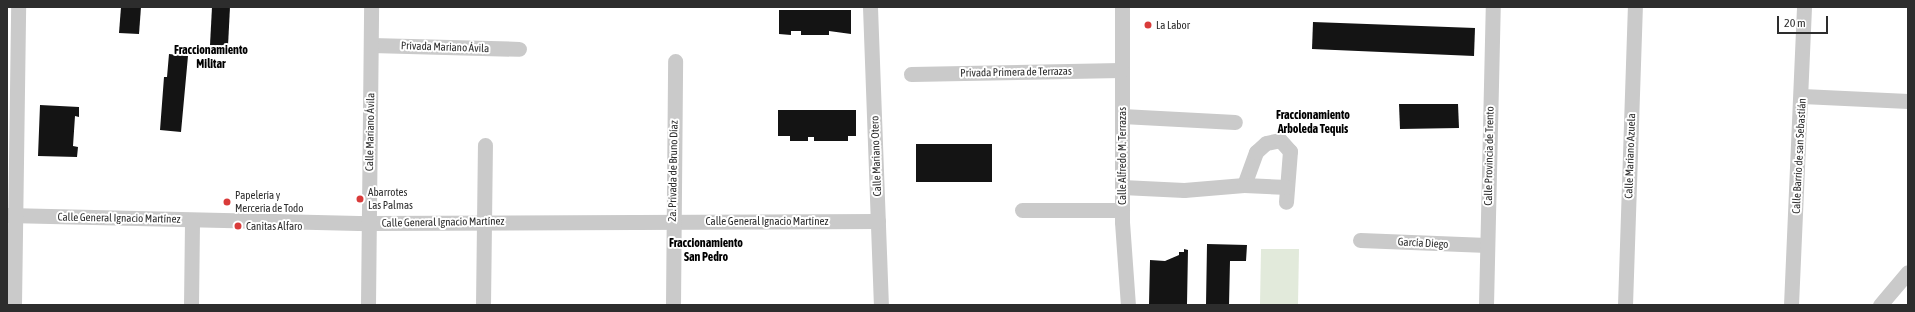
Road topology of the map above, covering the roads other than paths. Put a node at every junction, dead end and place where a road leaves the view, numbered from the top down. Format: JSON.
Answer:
{"nodes":[{"id":1,"x":18,"y":7,"type":"edge"},
{"id":2,"x":371,"y":7,"type":"edge"},
{"id":3,"x":870,"y":7,"type":"edge"},
{"id":4,"x":1122,"y":7,"type":"edge"},
{"id":5,"x":1493,"y":7,"type":"edge"},
{"id":6,"x":1635,"y":7,"type":"edge"},
{"id":7,"x":1804,"y":7,"type":"edge"},
{"id":8,"x":370,"y":45,"type":"junction"},
{"id":9,"x":519,"y":49,"type":"dead end"},
{"id":10,"x":675,"y":61,"type":"dead end"},
{"id":11,"x":1121,"y":70,"type":"junction"},
{"id":12,"x":911,"y":74,"type":"dead end"},
{"id":13,"x":1802,"y":96,"type":"junction"},
{"id":14,"x":1908,"y":101,"type":"edge"},
{"id":15,"x":1122,"y":116,"type":"junction"},
{"id":16,"x":1235,"y":122,"type":"dead end"},
{"id":17,"x":485,"y":145,"type":"dead end"},
{"id":18,"x":1244,"y":185,"type":"junction"},
{"id":19,"x":1122,"y":187,"type":"junction"},
{"id":20,"x":1022,"y":210,"type":"dead end"},
{"id":21,"x":1122,"y":210,"type":"junction"},
{"id":22,"x":11,"y":215,"type":"edge"},
{"id":23,"x":192,"y":220,"type":"junction"},
{"id":24,"x":672,"y":220,"type":"junction"},
{"id":25,"x":878,"y":221,"type":"junction"},
{"id":26,"x":484,"y":222,"type":"junction"},
{"id":27,"x":369,"y":223,"type":"junction"},
{"id":28,"x":1360,"y":240,"type":"dead end"},
{"id":29,"x":1487,"y":246,"type":"junction"},
{"id":30,"x":1908,"y":272,"type":"edge"},
{"id":31,"x":14,"y":305,"type":"edge"},
{"id":32,"x":191,"y":305,"type":"edge"},
{"id":33,"x":368,"y":305,"type":"edge"},
{"id":34,"x":483,"y":305,"type":"edge"},
{"id":35,"x":673,"y":305,"type":"edge"},
{"id":36,"x":880,"y":305,"type":"edge"},
{"id":37,"x":1128,"y":305,"type":"edge"},
{"id":38,"x":1486,"y":305,"type":"edge"},
{"id":39,"x":1625,"y":305,"type":"edge"},
{"id":40,"x":1791,"y":305,"type":"edge"},
{"id":41,"x":1880,"y":305,"type":"edge"}],
"edges":[{"from":1,"to":22,"type":"street"},
{"from":2,"to":8,"type":"street","name":"Calle Mariano Ávila"},
{"from":3,"to":25,"type":"street","name":"Calle Mariano Otero"},
{"from":4,"to":11,"type":"street","name":"Calle Alfredo M. Terrazas"},
{"from":5,"to":29,"type":"street","name":"Calle Provincia de Trento"},
{"from":6,"to":39,"type":"street","name":"Calle Mariano Azuela"},
{"from":7,"to":13,"type":"street","name":"Calle Barrio de san Sebastián"},
{"from":8,"to":9,"type":"street","name":"Privada Mariano Ávila"},
{"from":8,"to":27,"type":"street","name":"Calle Mariano Ávila"},
{"from":10,"to":24,"type":"street","name":"2a. Privada de Bruno Díaz"},
{"from":11,"to":12,"type":"street","name":"Privada Primera de Terrazas"},
{"from":11,"to":15,"type":"street","name":"Calle Alfredo M. Terrazas"},
{"from":13,"to":14,"type":"street"},
{"from":13,"to":40,"type":"street","name":"Calle Barrio de san Sebastián"},
{"from":15,"to":16,"type":"street"},
{"from":15,"to":19,"type":"street","name":"Calle Alfredo M. Terrazas"},
{"from":17,"to":26,"type":"street"},
{"from":18,"to":18,"type":"street"},
{"from":18,"to":19,"type":"street"},
{"from":19,"to":21,"type":"street","name":"Calle Alfredo M. Terrazas"},
{"from":20,"to":21,"type":"street"},
{"from":21,"to":37,"type":"street","name":"Calle Alfredo M. Terrazas"},
{"from":22,"to":23,"type":"street","name":"Calle General Ignacio Martínez"},
{"from":22,"to":31,"type":"street"},
{"from":23,"to":27,"type":"street","name":"Calle General Ignacio Martínez"},
{"from":23,"to":32,"type":"street"},
{"from":24,"to":25,"type":"street","name":"Calle General Ignacio Martínez"},
{"from":24,"to":26,"type":"street","name":"Calle General Ignacio Martínez"},
{"from":24,"to":35,"type":"street","name":"2a. Privada de Bruno Díaz"},
{"from":25,"to":36,"type":"street","name":"Calle Mariano Otero"},
{"from":26,"to":27,"type":"street","name":"Calle General Ignacio Martínez"},
{"from":26,"to":34,"type":"street"},
{"from":27,"to":33,"type":"street","name":"Calle Mariano Ávila"},
{"from":28,"to":29,"type":"street","name":"García Diego"},
{"from":29,"to":38,"type":"street","name":"Calle Provincia de Trento"},
{"from":30,"to":41,"type":"street"}]}
